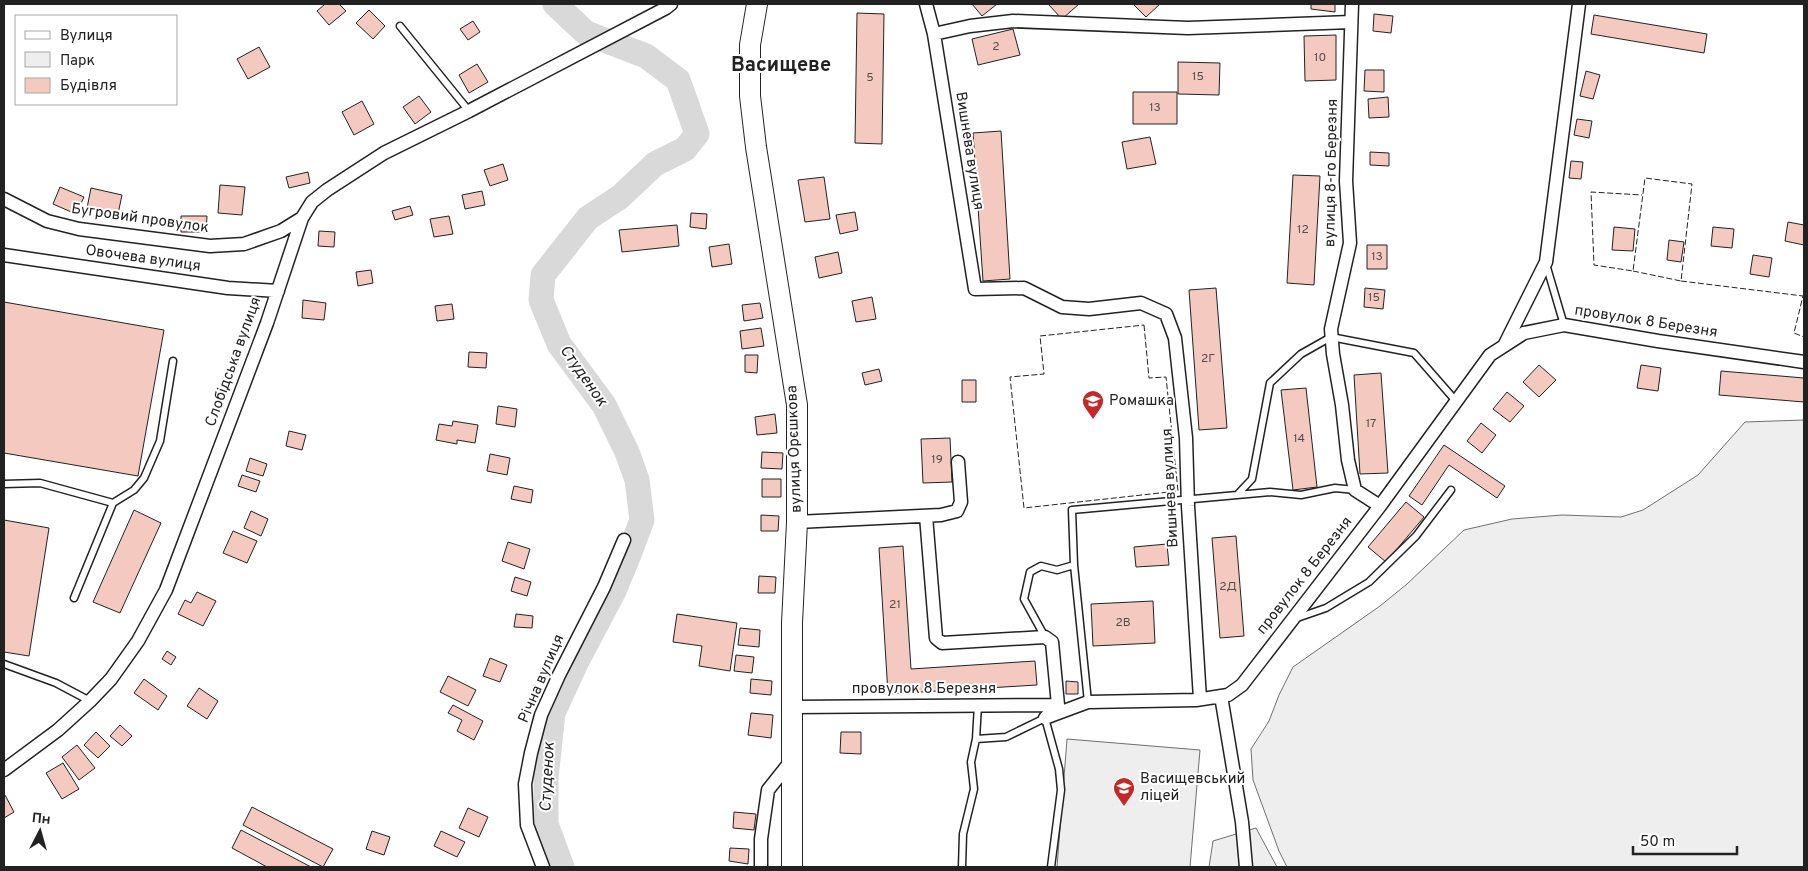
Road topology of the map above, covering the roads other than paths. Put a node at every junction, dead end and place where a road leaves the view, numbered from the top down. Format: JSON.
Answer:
{"nodes":[{"id":1,"x":671,"y":4,"type":"edge"},
{"id":2,"x":757,"y":4,"type":"edge"},
{"id":3,"x":926,"y":4,"type":"edge"},
{"id":4,"x":1352,"y":4,"type":"edge"},
{"id":5,"x":1579,"y":4,"type":"edge"},
{"id":6,"x":1351,"y":22,"type":"junction"},
{"id":7,"x":400,"y":26,"type":"dead end"},
{"id":8,"x":934,"y":34,"type":"junction"},
{"id":9,"x":469,"y":111,"type":"junction"},
{"id":10,"x":4,"y":199,"type":"edge"},
{"id":11,"x":302,"y":218,"type":"junction"},
{"id":12,"x":4,"y":254,"type":"edge"},
{"id":13,"x":1546,"y":262,"type":"junction"},
{"id":14,"x":278,"y":291,"type":"junction"},
{"id":15,"x":1564,"y":325,"type":"junction"},
{"id":16,"x":1331,"y":337,"type":"junction"},
{"id":17,"x":1504,"y":346,"type":"junction"},
{"id":18,"x":173,"y":361,"type":"dead end"},
{"id":19,"x":1804,"y":362,"type":"edge"},
{"id":20,"x":1456,"y":400,"type":"junction"},
{"id":21,"x":958,"y":462,"type":"dead end"},
{"id":22,"x":4,"y":484,"type":"edge"},
{"id":23,"x":1355,"y":490,"type":"junction"},
{"id":24,"x":1451,"y":490,"type":"dead end"},
{"id":25,"x":1237,"y":495,"type":"junction"},
{"id":26,"x":1188,"y":500,"type":"junction"},
{"id":27,"x":113,"y":503,"type":"junction"},
{"id":28,"x":1380,"y":506,"type":"junction"},
{"id":29,"x":926,"y":516,"type":"junction"},
{"id":30,"x":797,"y":522,"type":"junction"},
{"id":31,"x":624,"y":540,"type":"dead end"},
{"id":32,"x":1074,"y":565,"type":"junction"},
{"id":33,"x":74,"y":598,"type":"dead end"},
{"id":34,"x":1291,"y":620,"type":"junction"},
{"id":35,"x":1045,"y":637,"type":"junction"},
{"id":36,"x":4,"y":664,"type":"edge"},
{"id":37,"x":1221,"y":696,"type":"junction"},
{"id":38,"x":1200,"y":699,"type":"junction"},
{"id":39,"x":90,"y":701,"type":"junction"},
{"id":40,"x":1088,"y":702,"type":"junction"},
{"id":41,"x":978,"y":705,"type":"junction"},
{"id":42,"x":1058,"y":705,"type":"junction"},
{"id":43,"x":792,"y":707,"type":"junction"},
{"id":44,"x":1045,"y":718,"type":"junction"},
{"id":45,"x":976,"y":739,"type":"junction"},
{"id":46,"x":792,"y":761,"type":"junction"},
{"id":47,"x":4,"y":770,"type":"edge"},
{"id":48,"x":543,"y":867,"type":"edge"},
{"id":49,"x":761,"y":867,"type":"edge"},
{"id":50,"x":792,"y":867,"type":"edge"},
{"id":51,"x":962,"y":867,"type":"edge"},
{"id":52,"x":1051,"y":867,"type":"edge"},
{"id":53,"x":1246,"y":867,"type":"edge"}],
"edges":[{"from":1,"to":9,"type":"street","name":"Слобідська вулиця"},
{"from":2,"to":30,"type":"main road","name":"вулиця Орєшкова"},
{"from":3,"to":8,"type":"street","name":"Вишнева вулиця"},
{"from":4,"to":6,"type":"street","name":"вулиця 8-го Березня"},
{"from":5,"to":13,"type":"street"},
{"from":6,"to":8,"type":"street"},
{"from":6,"to":16,"type":"street","name":"вулиця 8-го Березня"},
{"from":7,"to":9,"type":"lane"},
{"from":8,"to":26,"type":"street","name":"Вишнева вулиця"},
{"from":9,"to":11,"type":"street","name":"Слобідська вулиця"},
{"from":10,"to":11,"type":"street","name":"Бугровий провулок"},
{"from":11,"to":14,"type":"street","name":"Слобідська вулиця"},
{"from":12,"to":14,"type":"street","name":"Овочева вулиця"},
{"from":13,"to":15,"type":"lane"},
{"from":13,"to":17,"type":"street"},
{"from":14,"to":39,"type":"street","name":"Слобідська вулиця"},
{"from":15,"to":17,"type":"street","name":"провулок 8 Березня"},
{"from":15,"to":19,"type":"street","name":"провулок 8 Березня"},
{"from":16,"to":20,"type":"lane"},
{"from":16,"to":23,"type":"street","name":"вулиця 8-го Березня"},
{"from":16,"to":25,"type":"lane"},
{"from":17,"to":20,"type":"street","name":"провулок 8 Березня"},
{"from":18,"to":27,"type":"lane"},
{"from":20,"to":28,"type":"street","name":"провулок 8 Березня"},
{"from":21,"to":29,"type":"street"},
{"from":22,"to":27,"type":"lane"},
{"from":23,"to":25,"type":"lane"},
{"from":23,"to":28,"type":"street"},
{"from":24,"to":34,"type":"lane"},
{"from":25,"to":26,"type":"lane"},
{"from":26,"to":32,"type":"lane"},
{"from":26,"to":38,"type":"street","name":"Вишнева вулиця"},
{"from":27,"to":33,"type":"lane"},
{"from":28,"to":34,"type":"street","name":"провулок 8 Березня"},
{"from":29,"to":30,"type":"street"},
{"from":29,"to":35,"type":"street"},
{"from":30,"to":43,"type":"main road","name":"вулиця Орєшкова"},
{"from":31,"to":48,"type":"street","name":"Річна вулиця"},
{"from":32,"to":35,"type":"lane"},
{"from":32,"to":40,"type":"lane"},
{"from":34,"to":37,"type":"street","name":"провулок 8 Березня"},
{"from":35,"to":42,"type":"street"},
{"from":36,"to":39,"type":"lane"},
{"from":37,"to":38,"type":"street","name":"провулок 8 Березня"},
{"from":37,"to":53,"type":"street"},
{"from":38,"to":40,"type":"street","name":"провулок 8 Березня"},
{"from":39,"to":47,"type":"street","name":"Слобідська вулиця"},
{"from":40,"to":44,"type":"street","name":"провулок 8 Березня"},
{"from":41,"to":42,"type":"street","name":"провулок 8 Березня"},
{"from":41,"to":43,"type":"street","name":"провулок 8 Березня"},
{"from":41,"to":45,"type":"lane"},
{"from":42,"to":44,"type":"street"},
{"from":43,"to":46,"type":"main road","name":"вулиця Орєшкова"},
{"from":44,"to":45,"type":"lane"},
{"from":44,"to":52,"type":"lane"},
{"from":45,"to":51,"type":"lane"},
{"from":46,"to":49,"type":"street"},
{"from":46,"to":50,"type":"main road","name":"вулиця Орєшкова"}]}
